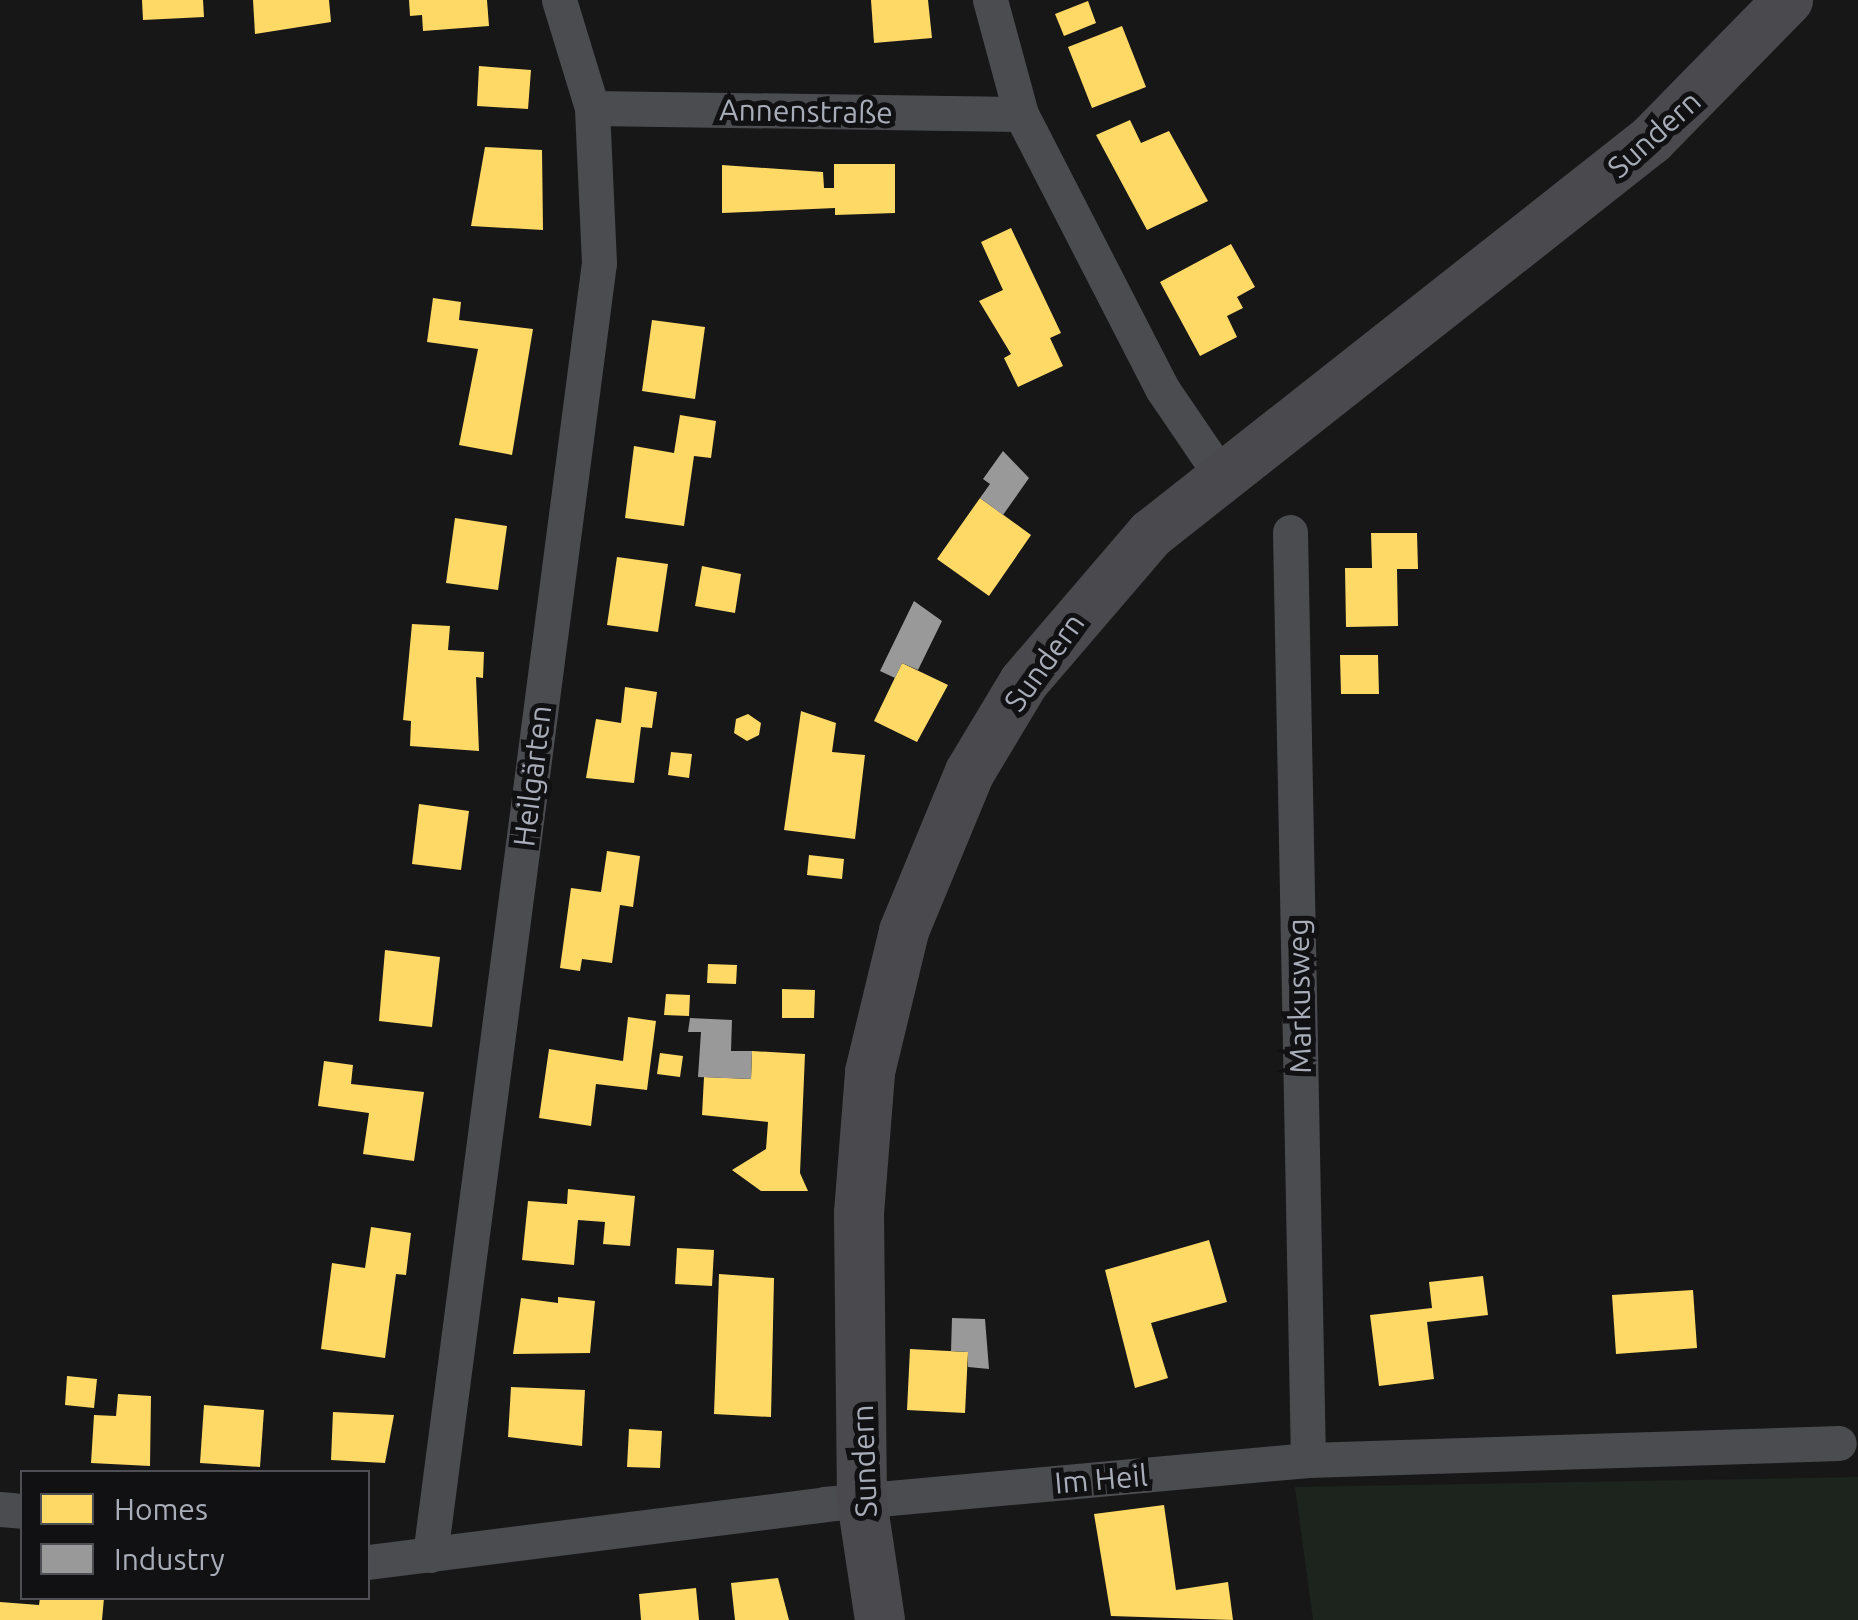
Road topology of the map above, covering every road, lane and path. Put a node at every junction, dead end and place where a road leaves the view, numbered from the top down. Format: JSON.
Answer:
{"nodes":[{"id":1,"x":558,"y":0,"type":"edge"},
{"id":2,"x":990,"y":0,"type":"edge"},
{"id":3,"x":1788,"y":0,"type":"edge"},
{"id":4,"x":592,"y":108,"type":"junction"},
{"id":5,"x":1020,"y":114,"type":"junction"},
{"id":6,"x":1220,"y":474,"type":"junction"},
{"id":7,"x":1290,"y":532,"type":"dead end"},
{"id":8,"x":1839,"y":1443,"type":"dead end"},
{"id":9,"x":1308,"y":1460,"type":"junction"},
{"id":10,"x":862,"y":1501,"type":"junction"},
{"id":11,"x":430,"y":1555,"type":"junction"},
{"id":12,"x":370,"y":1562,"type":"edge"},
{"id":13,"x":880,"y":1620,"type":"edge"}],
"edges":[{"from":1,"to":4,"type":"street","name":"Heilgärten"},
{"from":2,"to":5,"type":"street"},
{"from":3,"to":6,"type":"street","name":"Sundern"},
{"from":4,"to":5,"type":"street","name":"Annenstraße"},
{"from":4,"to":11,"type":"street","name":"Heilgärten"},
{"from":5,"to":6,"type":"street"},
{"from":6,"to":10,"type":"street","name":"Sundern"},
{"from":7,"to":9,"type":"street","name":"Markusweg"},
{"from":8,"to":9,"type":"street","name":"Im Heil"},
{"from":9,"to":10,"type":"street","name":"Im Heil"},
{"from":10,"to":11,"type":"street","name":"Im Heil"},
{"from":10,"to":13,"type":"street","name":"Sundern"},
{"from":11,"to":12,"type":"street","name":"Im Heil"}]}
